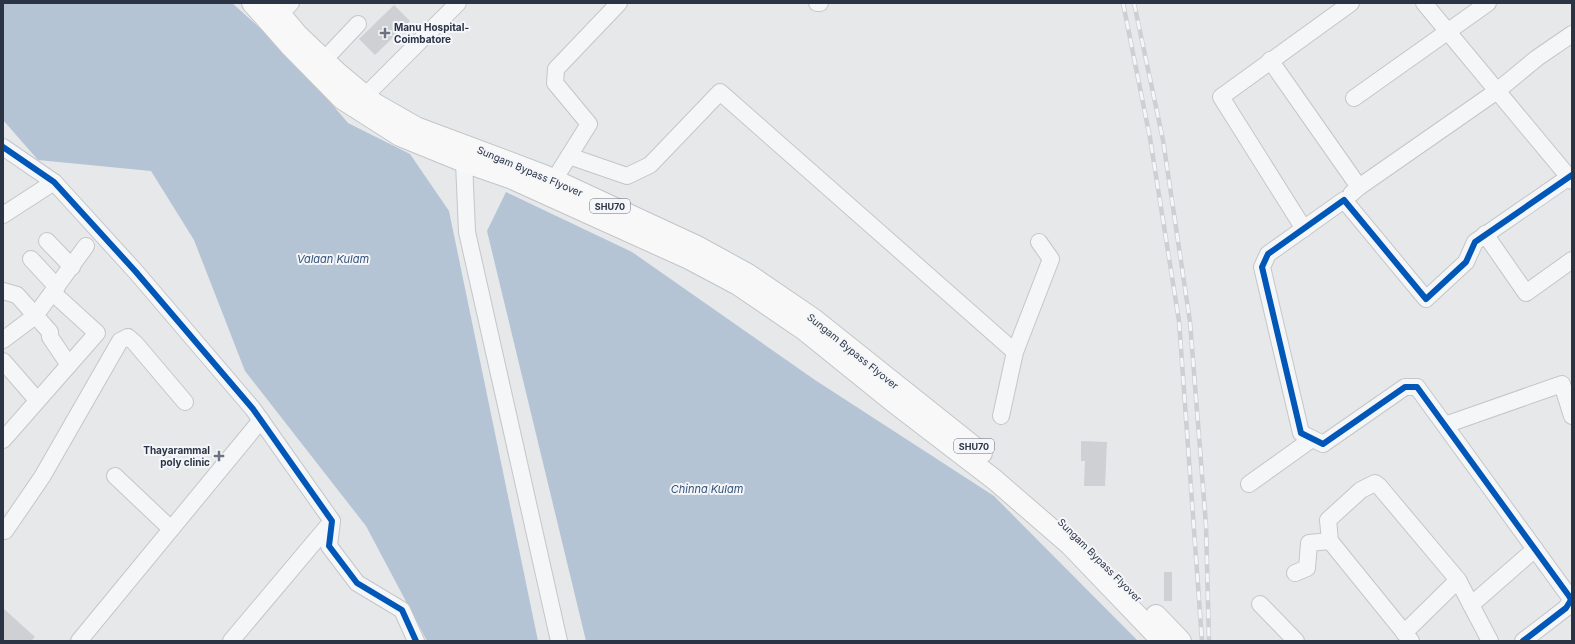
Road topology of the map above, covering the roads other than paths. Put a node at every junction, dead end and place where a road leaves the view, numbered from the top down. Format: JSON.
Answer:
{"nodes":[{"id":1,"x":252,"y":3,"type":"edge"},
{"id":2,"x":458,"y":3,"type":"edge"},
{"id":3,"x":619,"y":3,"type":"edge"},
{"id":4,"x":1351,"y":3,"type":"edge"},
{"id":5,"x":1424,"y":3,"type":"edge"},
{"id":6,"x":1488,"y":3,"type":"edge"},
{"id":7,"x":281,"y":7,"type":"edge"},
{"id":8,"x":358,"y":24,"type":"dead end"},
{"id":9,"x":1447,"y":32,"type":"junction"},
{"id":10,"x":1572,"y":34,"type":"edge"},
{"id":11,"x":324,"y":60,"type":"junction"},
{"id":12,"x":1270,"y":60,"type":"junction"},
{"id":13,"x":1497,"y":92,"type":"junction"},
{"id":14,"x":365,"y":96,"type":"junction"},
{"id":15,"x":1354,"y":98,"type":"dead end"},
{"id":16,"x":3,"y":147,"type":"edge"},
{"id":17,"x":466,"y":154,"type":"junction"},
{"id":18,"x":569,"y":156,"type":"junction"},
{"id":19,"x":1571,"y":178,"type":"edge"},
{"id":20,"x":554,"y":180,"type":"junction"},
{"id":21,"x":54,"y":182,"type":"junction"},
{"id":22,"x":1359,"y":187,"type":"junction"},
{"id":23,"x":1344,"y":200,"type":"junction"},
{"id":24,"x":3,"y":215,"type":"edge"},
{"id":25,"x":1304,"y":229,"type":"junction"},
{"id":26,"x":1485,"y":234,"type":"junction"},
{"id":27,"x":47,"y":241,"type":"dead end"},
{"id":28,"x":1039,"y":242,"type":"dead end"},
{"id":29,"x":86,"y":246,"type":"dead end"},
{"id":30,"x":31,"y":259,"type":"dead end"},
{"id":31,"x":1572,"y":260,"type":"edge"},
{"id":32,"x":72,"y":267,"type":"junction"},
{"id":33,"x":743,"y":280,"type":"junction"},
{"id":34,"x":55,"y":290,"type":"junction"},
{"id":35,"x":3,"y":291,"type":"edge"},
{"id":36,"x":35,"y":316,"type":"junction"},
{"id":37,"x":3,"y":340,"type":"edge"},
{"id":38,"x":1015,"y":352,"type":"junction"},
{"id":39,"x":3,"y":361,"type":"edge"},
{"id":40,"x":69,"y":365,"type":"junction"},
{"id":41,"x":1567,"y":382,"type":"edge"},
{"id":42,"x":37,"y":400,"type":"junction"},
{"id":43,"x":185,"y":402,"type":"dead end"},
{"id":44,"x":1001,"y":416,"type":"dead end"},
{"id":45,"x":1572,"y":416,"type":"edge"},
{"id":46,"x":261,"y":420,"type":"junction"},
{"id":47,"x":1445,"y":425,"type":"junction"},
{"id":48,"x":1312,"y":438,"type":"junction"},
{"id":49,"x":3,"y":440,"type":"edge"},
{"id":50,"x":115,"y":476,"type":"dead end"},
{"id":51,"x":1249,"y":484,"type":"dead end"},
{"id":52,"x":332,"y":521,"type":"junction"},
{"id":53,"x":4,"y":528,"type":"edge"},
{"id":54,"x":171,"y":529,"type":"junction"},
{"id":55,"x":1330,"y":541,"type":"junction"},
{"id":56,"x":1535,"y":549,"type":"junction"},
{"id":57,"x":1295,"y":573,"type":"dead end"},
{"id":58,"x":1458,"y":580,"type":"junction"},
{"id":59,"x":1260,"y":604,"type":"dead end"},
{"id":60,"x":1471,"y":605,"type":"junction"},
{"id":61,"x":1407,"y":637,"type":"edge"},
{"id":62,"x":79,"y":641,"type":"edge"},
{"id":63,"x":232,"y":641,"type":"edge"},
{"id":64,"x":416,"y":641,"type":"edge"},
{"id":65,"x":559,"y":641,"type":"edge"},
{"id":66,"x":1162,"y":641,"type":"edge"},
{"id":67,"x":1181,"y":641,"type":"edge"},
{"id":68,"x":1296,"y":641,"type":"edge"},
{"id":69,"x":1490,"y":641,"type":"edge"},
{"id":70,"x":1523,"y":641,"type":"edge"}],
"edges":[{"from":1,"to":17,"type":"main road","number":"SHU70"},
{"from":2,"to":14,"type":"street"},
{"from":3,"to":18,"type":"street"},
{"from":4,"to":12,"type":"street"},
{"from":5,"to":9,"type":"street"},
{"from":6,"to":9,"type":"street"},
{"from":7,"to":11,"type":"main road","number":"SHU70"},
{"from":8,"to":11,"type":"street"},
{"from":9,"to":13,"type":"street"},
{"from":9,"to":15,"type":"street"},
{"from":10,"to":13,"type":"street"},
{"from":11,"to":14,"type":"main road","number":"SHU70"},
{"from":12,"to":22,"type":"street"},
{"from":12,"to":25,"type":"street"},
{"from":13,"to":19,"type":"street"},
{"from":13,"to":22,"type":"street"},
{"from":14,"to":17,"type":"main road","number":"SHU70"},
{"from":16,"to":21,"type":"street"},
{"from":17,"to":20,"type":"main road","name":"Sungam Bypass Flyover","number":"SHU70"},
{"from":17,"to":33,"type":"main road","name":"Sungam Bypass Flyover","number":"SHU70"},
{"from":17,"to":65,"type":"street"},
{"from":18,"to":20,"type":"street"},
{"from":18,"to":38,"type":"street"},
{"from":19,"to":26,"type":"street"},
{"from":20,"to":33,"type":"main road","name":"Sungam Bypass Flyover","number":"SHU70"},
{"from":21,"to":24,"type":"street"},
{"from":21,"to":46,"type":"street"},
{"from":22,"to":23,"type":"street"},
{"from":23,"to":25,"type":"street"},
{"from":23,"to":26,"type":"street"},
{"from":25,"to":48,"type":"street"},
{"from":26,"to":31,"type":"street"},
{"from":27,"to":32,"type":"street"},
{"from":28,"to":38,"type":"street"},
{"from":29,"to":32,"type":"street"},
{"from":30,"to":34,"type":"street"},
{"from":32,"to":34,"type":"street"},
{"from":33,"to":66,"type":"main road","name":"Sungam Bypass Flyover","number":"SHU70"},
{"from":33,"to":67,"type":"main road","name":"Sungam Bypass Flyover","number":"SHU70"},
{"from":34,"to":36,"type":"street"},
{"from":34,"to":40,"type":"street"},
{"from":35,"to":36,"type":"street"},
{"from":36,"to":37,"type":"street"},
{"from":36,"to":40,"type":"street"},
{"from":38,"to":44,"type":"street"},
{"from":39,"to":42,"type":"street"},
{"from":40,"to":42,"type":"street"},
{"from":41,"to":45,"type":"street"},
{"from":41,"to":47,"type":"street"},
{"from":42,"to":49,"type":"street"},
{"from":43,"to":53,"type":"street"},
{"from":46,"to":52,"type":"street"},
{"from":46,"to":54,"type":"street"},
{"from":47,"to":48,"type":"street"},
{"from":47,"to":56,"type":"street"},
{"from":48,"to":51,"type":"street"},
{"from":50,"to":54,"type":"street"},
{"from":52,"to":63,"type":"street"},
{"from":52,"to":64,"type":"street"},
{"from":54,"to":62,"type":"street"},
{"from":55,"to":57,"type":"street"},
{"from":55,"to":58,"type":"street"},
{"from":55,"to":61,"type":"street"},
{"from":56,"to":60,"type":"street"},
{"from":56,"to":70,"type":"street"},
{"from":58,"to":60,"type":"street"},
{"from":58,"to":61,"type":"street"},
{"from":59,"to":68,"type":"street"},
{"from":60,"to":69,"type":"street"}]}
